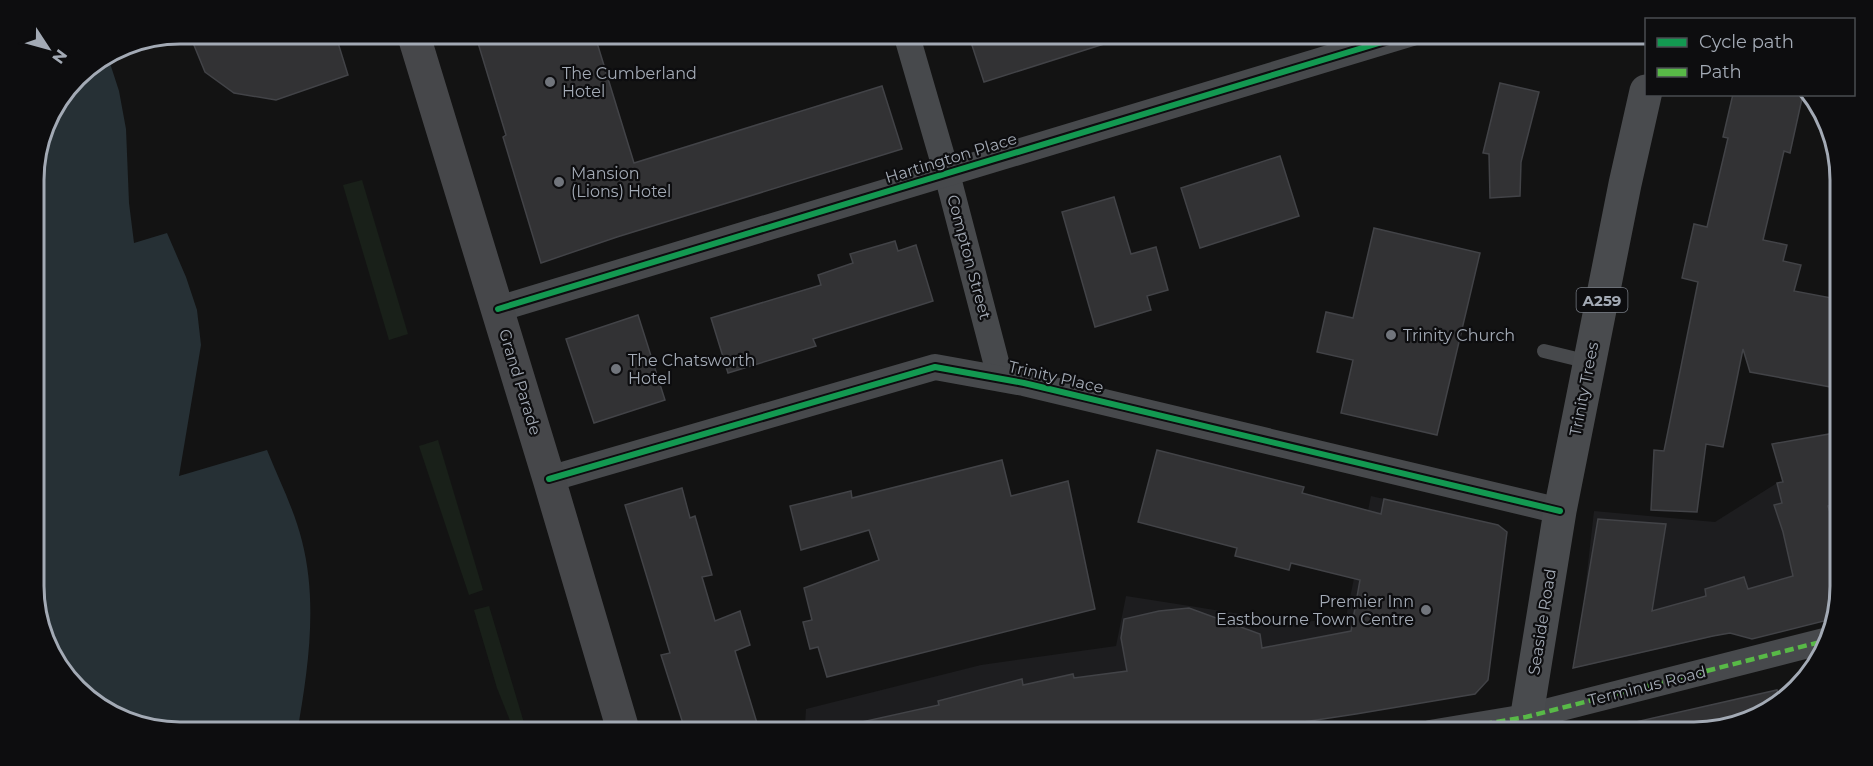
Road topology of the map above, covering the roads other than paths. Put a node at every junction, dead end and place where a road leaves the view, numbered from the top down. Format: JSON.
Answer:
{"nodes":[{"id":1,"x":416,"y":44,"type":"edge"},
{"id":2,"x":909,"y":44,"type":"edge"},
{"id":3,"x":1376,"y":44,"type":"edge"},
{"id":4,"x":1646,"y":96,"type":"edge"},
{"id":5,"x":947,"y":174,"type":"junction"},
{"id":6,"x":498,"y":309,"type":"junction"},
{"id":7,"x":1544,"y":351,"type":"dead end"},
{"id":8,"x":1590,"y":362,"type":"junction"},
{"id":9,"x":1000,"y":377,"type":"junction"},
{"id":10,"x":549,"y":478,"type":"junction"},
{"id":11,"x":1560,"y":511,"type":"junction"},
{"id":12,"x":1817,"y":643,"type":"edge"},
{"id":13,"x":621,"y":722,"type":"edge"},
{"id":14,"x":1525,"y":722,"type":"edge"},
{"id":15,"x":1536,"y":722,"type":"edge"}],
"edges":[{"from":1,"to":6,"type":"main road","name":"Grand Parade"},
{"from":2,"to":5,"type":"street","name":"Compton Street"},
{"from":3,"to":5,"type":"street","name":"Hartington Place"},
{"from":4,"to":8,"type":"main road","name":"Trinity Trees","number":"A259"},
{"from":5,"to":6,"type":"street","name":"Hartington Place"},
{"from":5,"to":9,"type":"street","name":"Compton Street"},
{"from":6,"to":10,"type":"main road","name":"Grand Parade"},
{"from":7,"to":8,"type":"lane"},
{"from":8,"to":11,"type":"main road","name":"Trinity Trees","number":"A259"},
{"from":9,"to":10,"type":"street","name":"Trinity Place"},
{"from":9,"to":11,"type":"street","name":"Trinity Place"},
{"from":10,"to":13,"type":"main road","name":"Grand Parade"},
{"from":11,"to":14,"type":"main road","name":"Seaside Road","number":"A259"},
{"from":12,"to":15,"type":"street","name":"Terminus Road"}]}
